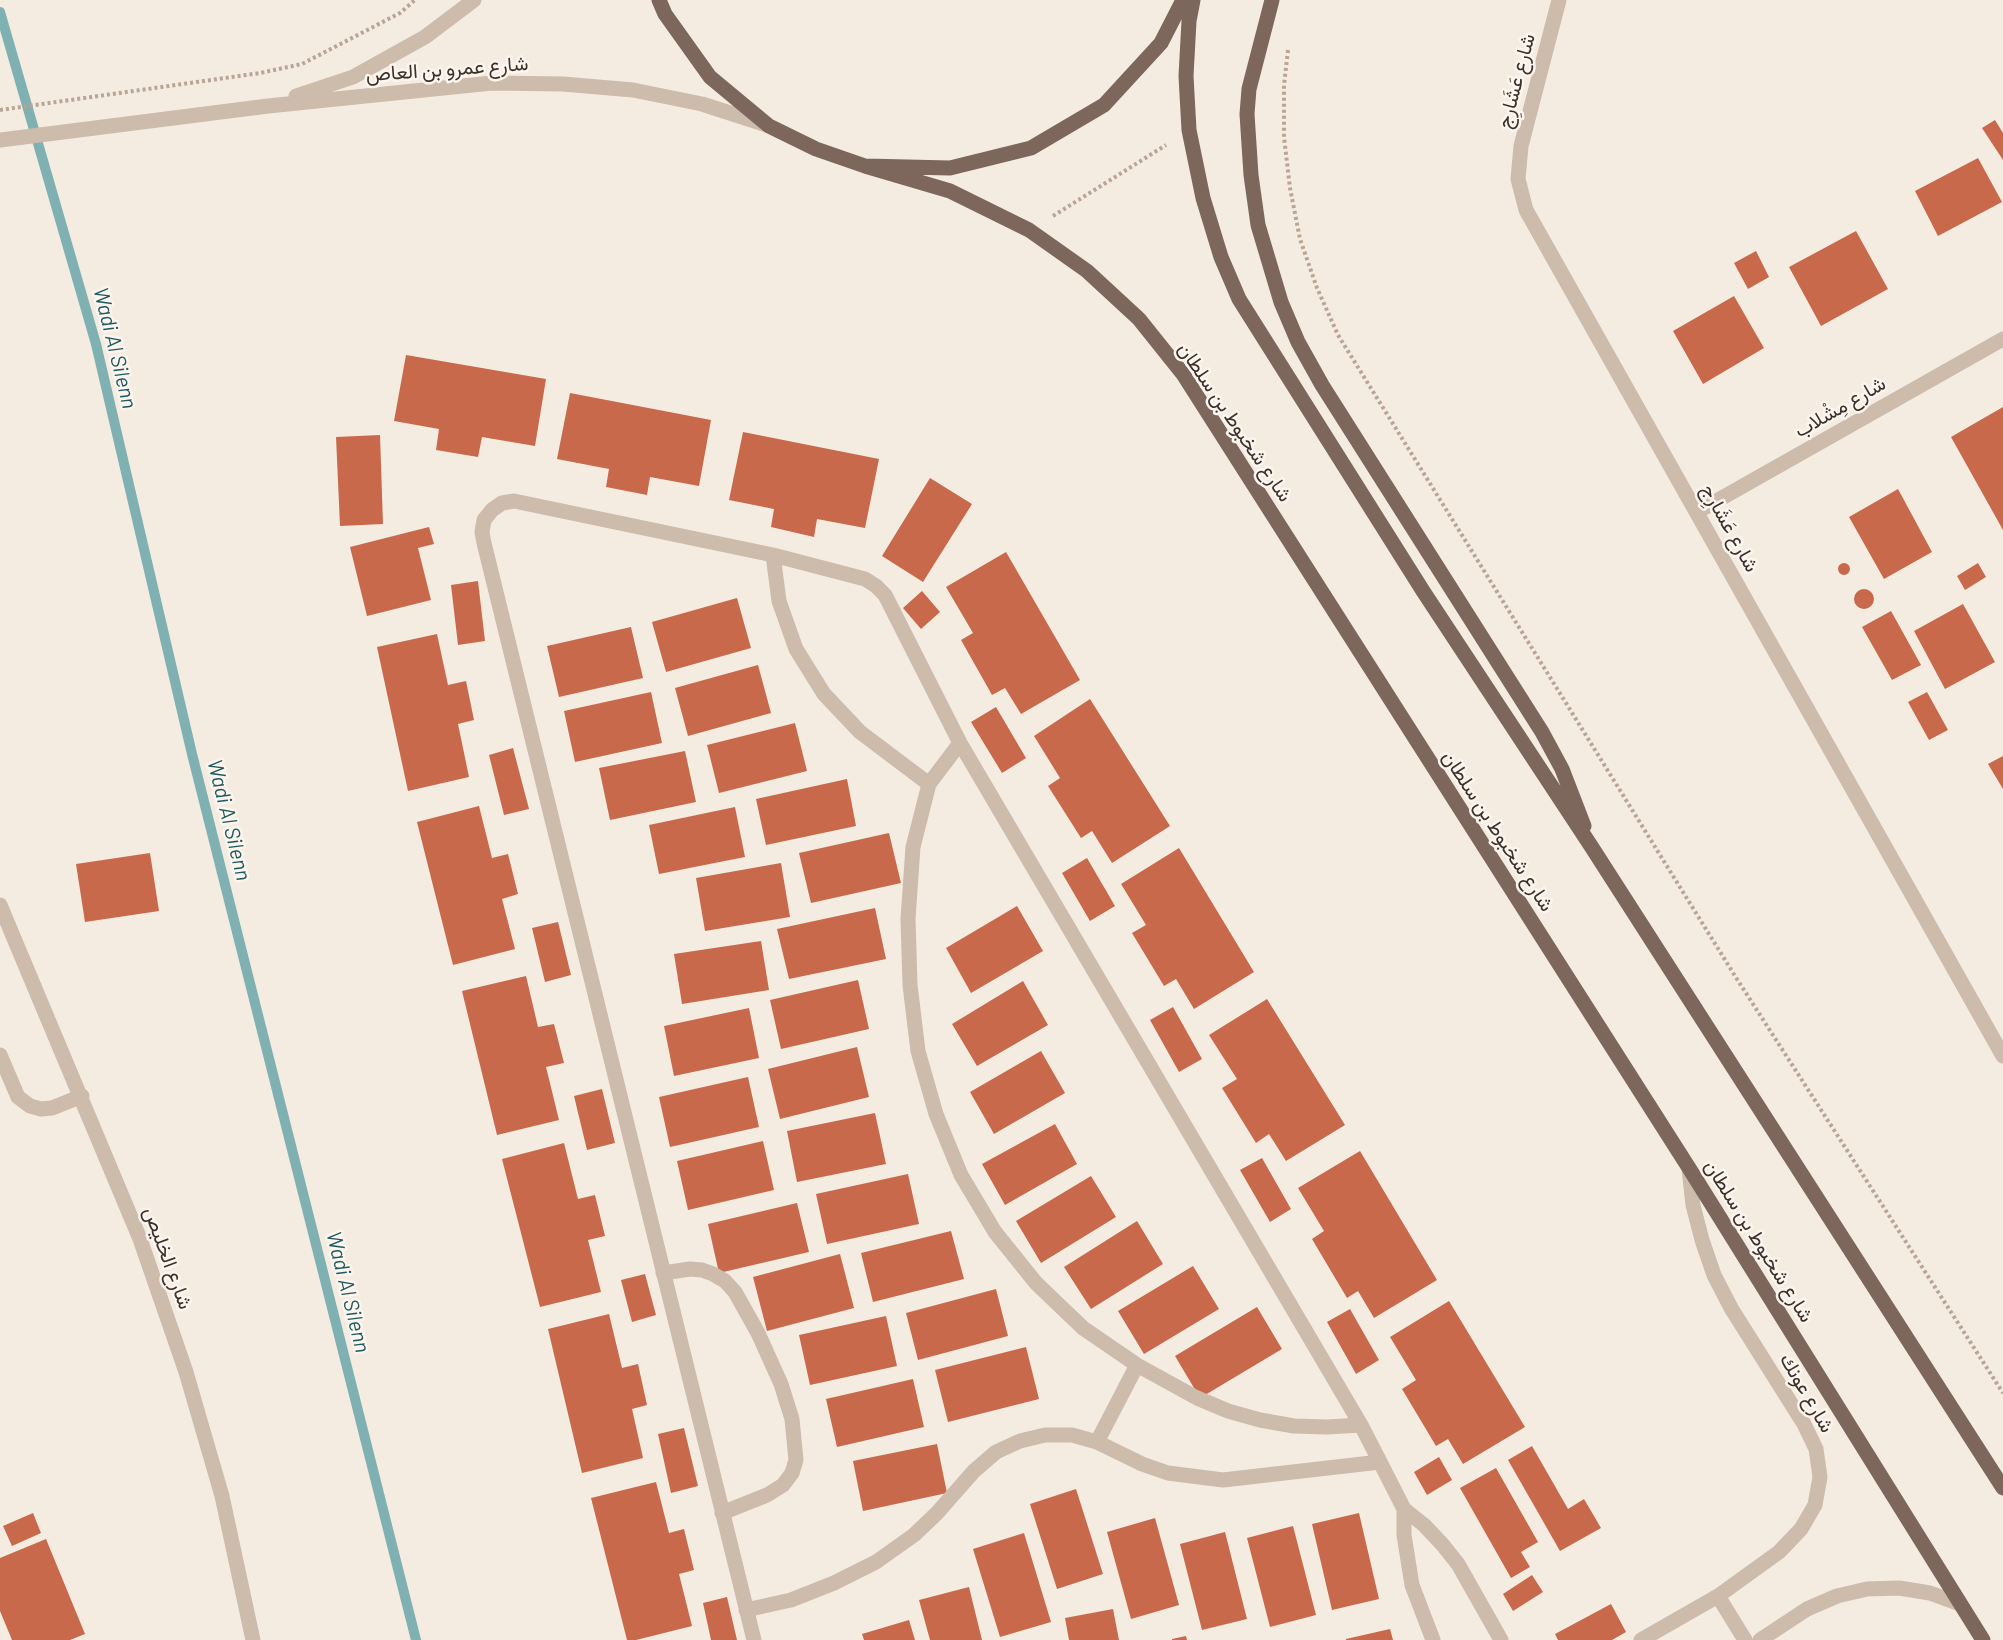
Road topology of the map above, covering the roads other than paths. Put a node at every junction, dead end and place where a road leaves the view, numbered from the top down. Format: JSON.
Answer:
{"nodes":[{"id":1,"x":474,"y":0,"type":"edge"},
{"id":2,"x":659,"y":0,"type":"edge"},
{"id":3,"x":1183,"y":0,"type":"edge"},
{"id":4,"x":1193,"y":0,"type":"edge"},
{"id":5,"x":1272,"y":0,"type":"edge"},
{"id":6,"x":1559,"y":0,"type":"edge"},
{"id":7,"x":268,"y":106,"type":"junction"},
{"id":8,"x":769,"y":126,"type":"junction"},
{"id":9,"x":0,"y":140,"type":"edge"},
{"id":10,"x":865,"y":166,"type":"junction"},
{"id":11,"x":2003,"y":339,"type":"edge"},
{"id":12,"x":1697,"y":512,"type":"junction"},
{"id":13,"x":773,"y":555,"type":"junction"},
{"id":14,"x":960,"y":743,"type":"junction"},
{"id":15,"x":929,"y":784,"type":"junction"},
{"id":16,"x":1591,"y":846,"type":"junction"},
{"id":17,"x":0,"y":905,"type":"edge"},
{"id":18,"x":0,"y":1055,"type":"edge"},
{"id":19,"x":2003,"y":1056,"type":"edge"},
{"id":20,"x":82,"y":1096,"type":"junction"},
{"id":21,"x":1689,"y":1168,"type":"junction"},
{"id":22,"x":663,"y":1273,"type":"junction"},
{"id":23,"x":1137,"y":1365,"type":"junction"},
{"id":24,"x":1361,"y":1425,"type":"junction"},
{"id":25,"x":1097,"y":1442,"type":"junction"},
{"id":26,"x":1380,"y":1462,"type":"junction"},
{"id":27,"x":2003,"y":1488,"type":"edge"},
{"id":28,"x":1404,"y":1509,"type":"junction"},
{"id":29,"x":722,"y":1513,"type":"junction"},
{"id":30,"x":1718,"y":1596,"type":"junction"},
{"id":31,"x":1960,"y":1604,"type":"junction"},
{"id":32,"x":746,"y":1610,"type":"junction"},
{"id":33,"x":253,"y":1640,"type":"edge"},
{"id":34,"x":754,"y":1640,"type":"edge"},
{"id":35,"x":1433,"y":1640,"type":"edge"},
{"id":36,"x":1501,"y":1640,"type":"edge"},
{"id":37,"x":1641,"y":1640,"type":"edge"},
{"id":38,"x":1745,"y":1640,"type":"edge"},
{"id":39,"x":1760,"y":1640,"type":"edge"},
{"id":40,"x":1983,"y":1640,"type":"edge"}],
"edges":[{"from":1,"to":7,"type":"street","name":"شارع عمرو بن العاص"},
{"from":2,"to":8,"type":"main road","name":"شارع شخبوط بن سلطان"},
{"from":3,"to":10,"type":"main road"},
{"from":4,"to":16,"type":"main road"},
{"from":5,"to":16,"type":"main road"},
{"from":6,"to":12,"type":"street","name":"شارع عَشَارِج"},
{"from":7,"to":8,"type":"street","name":"شارع عمرو بن العاص"},
{"from":7,"to":9,"type":"street","name":"شارع عمرو بن العاص"},
{"from":8,"to":10,"type":"main road","name":"شارع شخبوط بن سلطان"},
{"from":10,"to":21,"type":"main road","name":"شارع شخبوط بن سلطان"},
{"from":11,"to":12,"type":"street","name":"شارع مِشْلاب"},
{"from":12,"to":19,"type":"street","name":"شارع عَشَارِج"},
{"from":13,"to":14,"type":"street"},
{"from":13,"to":15,"type":"street"},
{"from":13,"to":22,"type":"street"},
{"from":14,"to":15,"type":"street"},
{"from":14,"to":24,"type":"street"},
{"from":15,"to":23,"type":"street"},
{"from":16,"to":27,"type":"main road"},
{"from":17,"to":20,"type":"street","name":"شارع الخليص"},
{"from":18,"to":20,"type":"street"},
{"from":20,"to":33,"type":"street","name":"شارع الخليص"},
{"from":21,"to":30,"type":"street","name":"شارع عونك"},
{"from":21,"to":31,"type":"main road","name":"شارع شخبوط بن سلطان"},
{"from":22,"to":29,"type":"street"},
{"from":22,"to":29,"type":"street"},
{"from":23,"to":24,"type":"street"},
{"from":23,"to":25,"type":"street"},
{"from":24,"to":26,"type":"street"},
{"from":25,"to":26,"type":"street"},
{"from":25,"to":32,"type":"street"},
{"from":26,"to":28,"type":"street"},
{"from":28,"to":35,"type":"street"},
{"from":28,"to":36,"type":"street"},
{"from":29,"to":32,"type":"street"},
{"from":30,"to":37,"type":"street","name":"شارع عونك"},
{"from":30,"to":38,"type":"street"},
{"from":31,"to":39,"type":"street"},
{"from":31,"to":40,"type":"main road","name":"شارع شخبوط بن سلطان"},
{"from":32,"to":34,"type":"street"}]}
